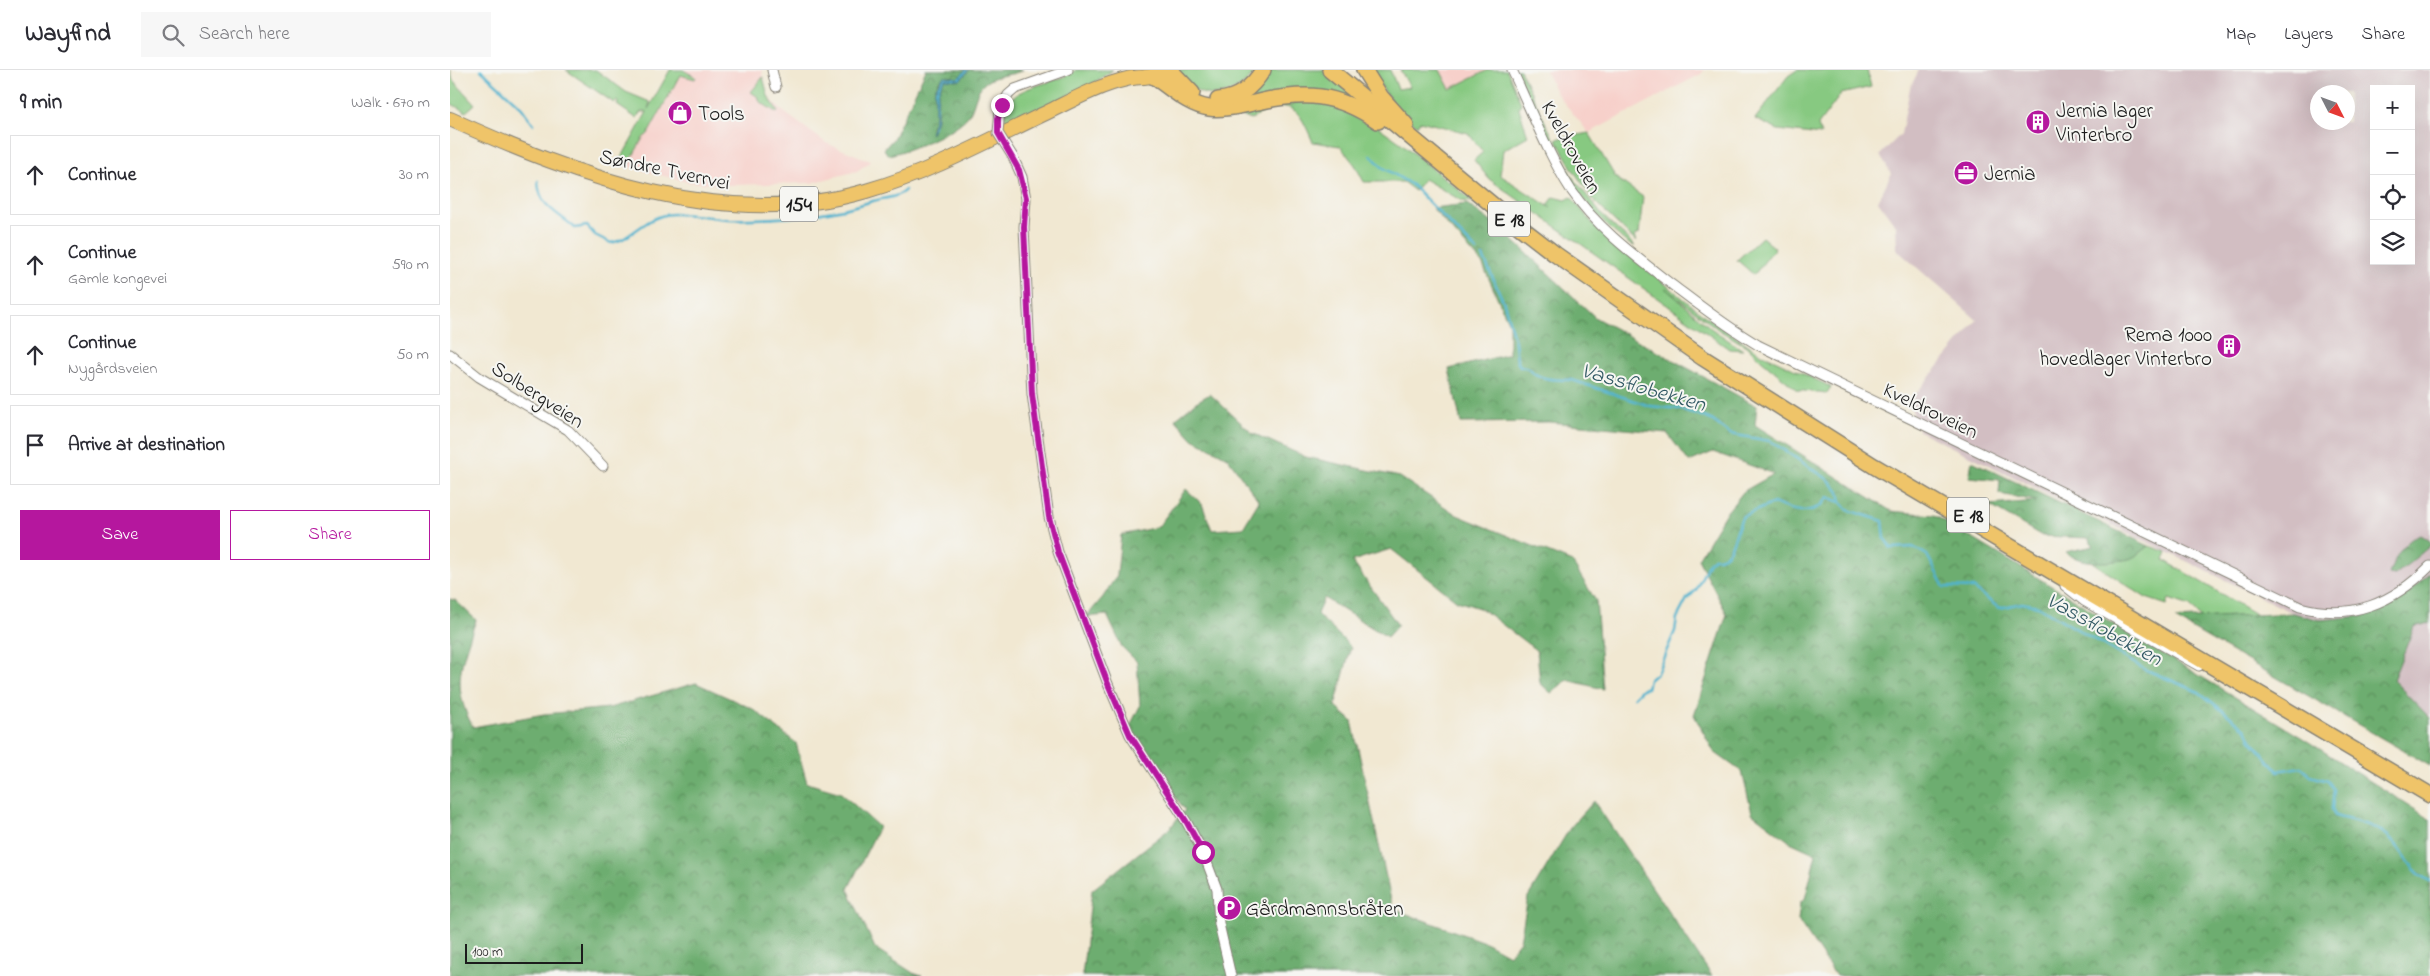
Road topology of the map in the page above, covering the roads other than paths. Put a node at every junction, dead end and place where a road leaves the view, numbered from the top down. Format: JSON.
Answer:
{"nodes":[{"id":1,"x":772,"y":70,"type":"edge"},
{"id":2,"x":1068,"y":70,"type":"edge"},
{"id":3,"x":1119,"y":70,"type":"edge"},
{"id":4,"x":1170,"y":70,"type":"edge"},
{"id":5,"x":1263,"y":70,"type":"edge"},
{"id":6,"x":1330,"y":70,"type":"edge"},
{"id":7,"x":1338,"y":70,"type":"edge"},
{"id":8,"x":1364,"y":70,"type":"edge"},
{"id":9,"x":1512,"y":70,"type":"edge"},
{"id":10,"x":1150,"y":73,"type":"edge"},
{"id":11,"x":776,"y":87,"type":"dead end"},
{"id":12,"x":1099,"y":87,"type":"junction"},
{"id":13,"x":450,"y":118,"type":"edge"},
{"id":14,"x":1421,"y":141,"type":"junction"},
{"id":15,"x":1435,"y":159,"type":"junction"},
{"id":16,"x":450,"y":354,"type":"edge"},
{"id":17,"x":603,"y":466,"type":"dead end"},
{"id":18,"x":2430,"y":566,"type":"edge"},
{"id":19,"x":2430,"y":788,"type":"edge"},
{"id":20,"x":2430,"y":795,"type":"edge"},
{"id":21,"x":1232,"y":976,"type":"edge"}],
"edges":[{"from":1,"to":11,"type":"street"},
{"from":2,"to":21,"type":"street","bridge":true},
{"from":3,"to":12,"type":"main road","number":"154"},
{"from":4,"to":5,"type":"highway"},
{"from":6,"to":15,"type":"highway","number":"E 18"},
{"from":7,"to":14,"type":"highway","number":"E 18"},
{"from":8,"to":14,"type":"highway","number":"E 18"},
{"from":9,"to":18,"type":"street","name":"Kveldroveien"},
{"from":10,"to":12,"type":"main road","number":"154"},
{"from":10,"to":15,"type":"highway","number":"E 18"},
{"from":12,"to":13,"type":"main road","name":"Søndre Tverrvei","number":"154"},
{"from":14,"to":19,"type":"highway","number":"E 18"},
{"from":15,"to":20,"type":"highway","number":"E 18"},
{"from":16,"to":17,"type":"street","name":"Solbergveien"}]}
